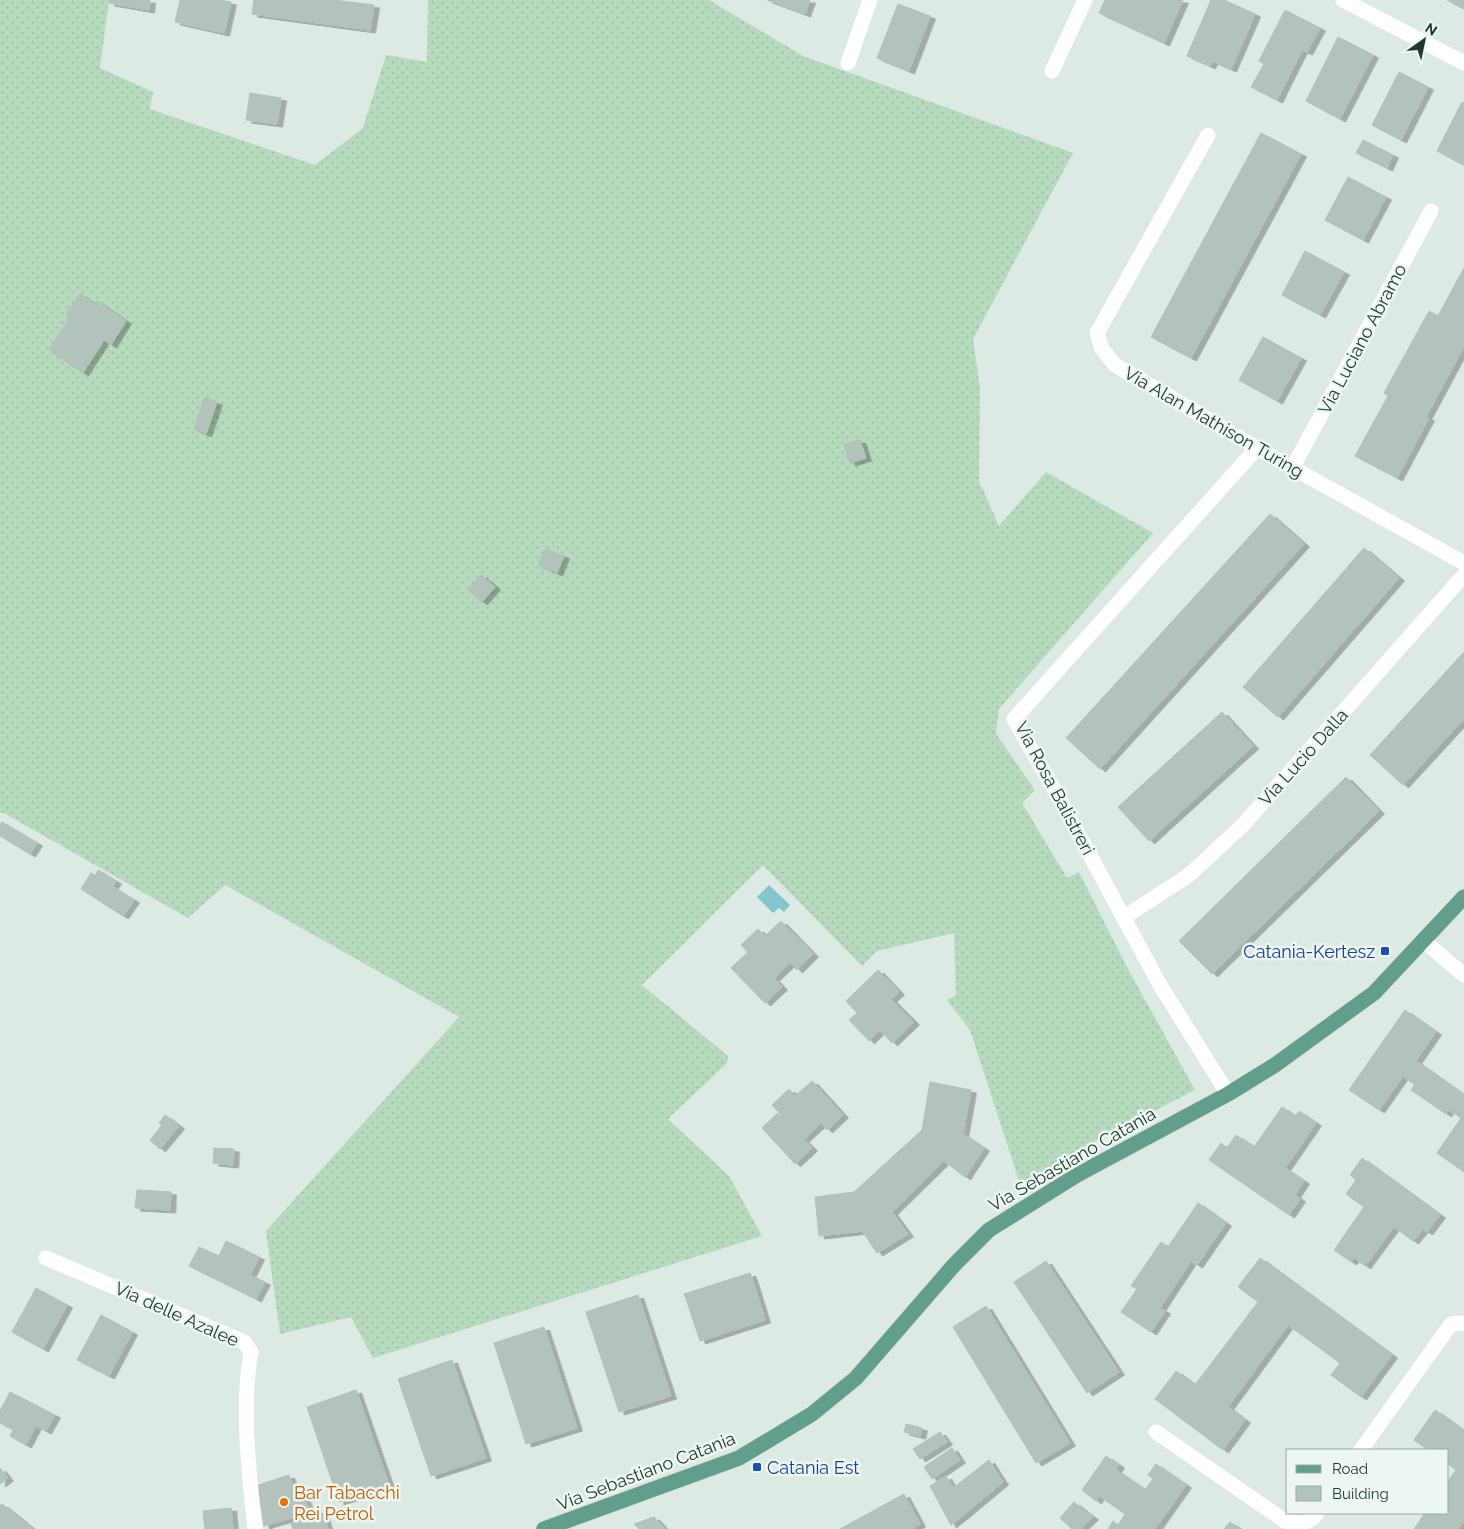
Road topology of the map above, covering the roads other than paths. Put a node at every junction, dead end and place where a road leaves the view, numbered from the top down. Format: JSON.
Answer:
{"nodes":[{"id":1,"x":870,"y":0,"type":"edge"},
{"id":2,"x":1085,"y":0,"type":"edge"},
{"id":3,"x":1343,"y":0,"type":"edge"},
{"id":4,"x":848,"y":63,"type":"dead end"},
{"id":5,"x":1464,"y":63,"type":"edge"},
{"id":6,"x":1052,"y":71,"type":"dead end"},
{"id":7,"x":1208,"y":135,"type":"dead end"},
{"id":8,"x":1431,"y":211,"type":"dead end"},
{"id":9,"x":1257,"y":448,"type":"junction"},
{"id":10,"x":1293,"y":467,"type":"junction"},
{"id":11,"x":1464,"y":563,"type":"edge"},
{"id":12,"x":1464,"y":575,"type":"edge"},
{"id":13,"x":1464,"y":897,"type":"edge"},
{"id":14,"x":1123,"y":918,"type":"junction"},
{"id":15,"x":1424,"y":941,"type":"junction"},
{"id":16,"x":1464,"y":975,"type":"edge"},
{"id":17,"x":1228,"y":1094,"type":"junction"},
{"id":18,"x":46,"y":1258,"type":"dead end"},
{"id":19,"x":1464,"y":1323,"type":"edge"},
{"id":20,"x":1156,"y":1432,"type":"dead end"},
{"id":21,"x":1362,"y":1449,"type":"edge"},
{"id":22,"x":1316,"y":1514,"type":"edge"},
{"id":23,"x":256,"y":1529,"type":"edge"},
{"id":24,"x":544,"y":1529,"type":"edge"}],
"edges":[{"from":1,"to":4,"type":"street"},
{"from":2,"to":6,"type":"street"},
{"from":3,"to":5,"type":"street"},
{"from":7,"to":9,"type":"street","name":"Via Alan Mathison Turing"},
{"from":8,"to":10,"type":"street","name":"Via Luciano Abramo"},
{"from":9,"to":10,"type":"street","name":"Via Alan Mathison Turing"},
{"from":9,"to":14,"type":"street","name":"Via Rosa Balistreri"},
{"from":10,"to":11,"type":"street","name":"Via Alan Mathison Turing"},
{"from":12,"to":14,"type":"street","name":"Via Lucio Dalla"},
{"from":13,"to":15,"type":"main road","name":"Via Sebastiano Catania"},
{"from":14,"to":17,"type":"street","name":"Via Rosa Balistreri"},
{"from":15,"to":16,"type":"street"},
{"from":15,"to":17,"type":"main road","name":"Via Sebastiano Catania"},
{"from":17,"to":24,"type":"main road","name":"Via Sebastiano Catania"},
{"from":18,"to":23,"type":"street","name":"Via delle Azalee"},
{"from":19,"to":21,"type":"street"},
{"from":20,"to":22,"type":"street"}]}
